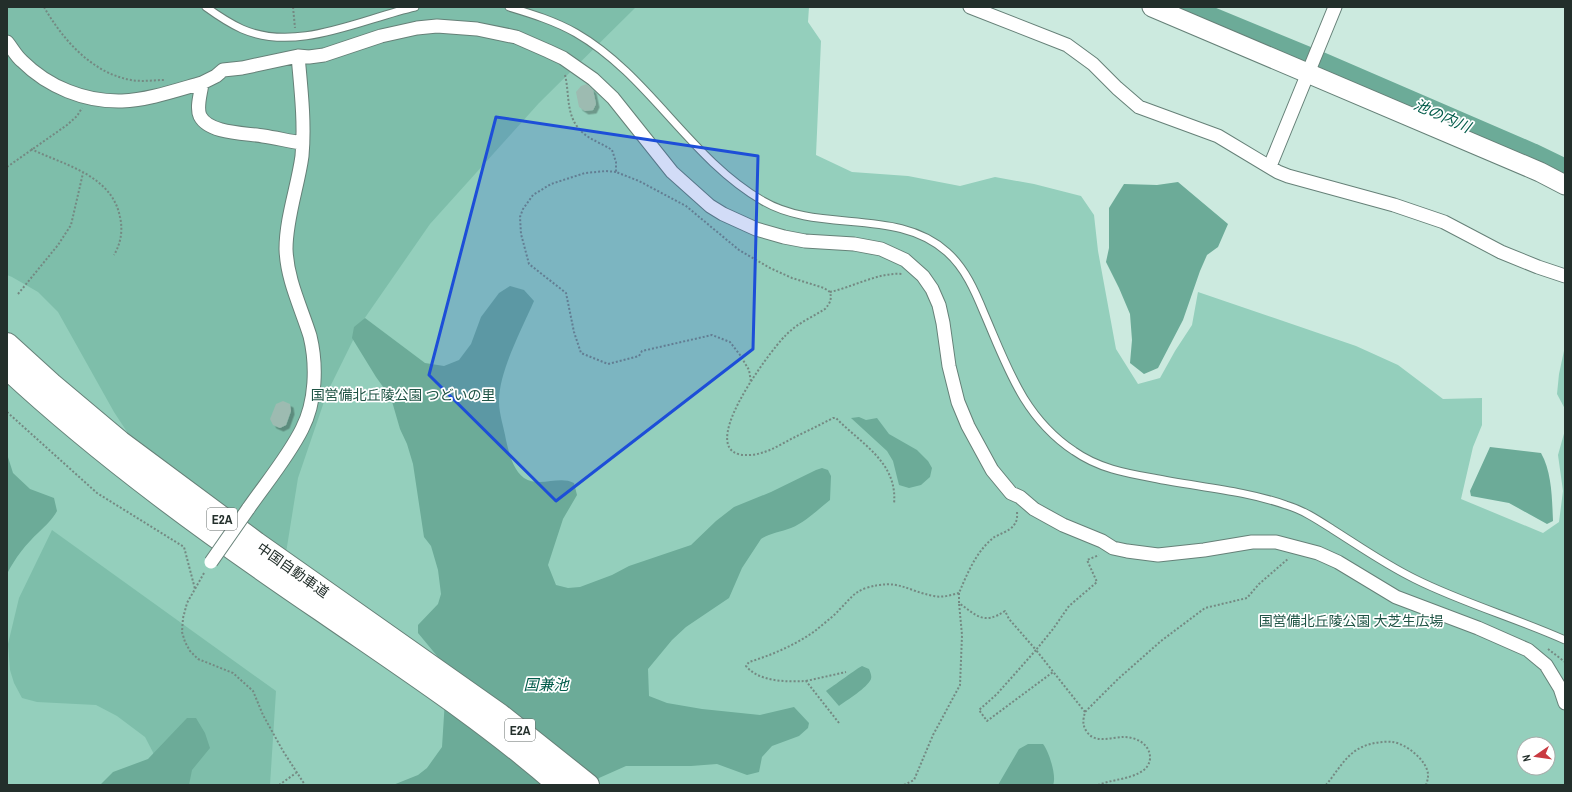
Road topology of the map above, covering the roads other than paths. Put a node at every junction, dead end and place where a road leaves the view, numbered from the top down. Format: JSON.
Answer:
{"nodes":[{"id":1,"x":206,"y":7,"type":"edge"},
{"id":2,"x":415,"y":7,"type":"edge"},
{"id":3,"x":509,"y":7,"type":"edge"},
{"id":4,"x":970,"y":7,"type":"edge"},
{"id":5,"x":1152,"y":7,"type":"edge"},
{"id":6,"x":1335,"y":7,"type":"edge"},
{"id":7,"x":7,"y":42,"type":"edge"},
{"id":8,"x":298,"y":56,"type":"junction"},
{"id":9,"x":1308,"y":75,"type":"junction"},
{"id":10,"x":202,"y":83,"type":"junction"},
{"id":11,"x":302,"y":143,"type":"junction"},
{"id":12,"x":1270,"y":166,"type":"junction"},
{"id":13,"x":1565,"y":185,"type":"edge"},
{"id":14,"x":1565,"y":276,"type":"edge"},
{"id":15,"x":7,"y":344,"type":"edge"},
{"id":16,"x":7,"y":368,"type":"edge"},
{"id":17,"x":210,"y":562,"type":"road end"},
{"id":18,"x":1565,"y":640,"type":"edge"},
{"id":19,"x":444,"y":685,"type":"junction"},
{"id":20,"x":1565,"y":703,"type":"edge"},
{"id":21,"x":559,"y":785,"type":"edge"},
{"id":22,"x":588,"y":785,"type":"edge"}],
"edges":[{"from":1,"to":2,"type":"lane"},
{"from":3,"to":18,"type":"lane"},
{"from":4,"to":12,"type":"street"},
{"from":5,"to":9,"type":"street"},
{"from":6,"to":9,"type":"street"},
{"from":7,"to":10,"type":"street"},
{"from":8,"to":10,"type":"street"},
{"from":8,"to":11,"type":"street"},
{"from":8,"to":20,"type":"street"},
{"from":9,"to":12,"type":"street"},
{"from":9,"to":13,"type":"street"},
{"from":10,"to":11,"type":"street"},
{"from":11,"to":17,"type":"street","bridge":true},
{"from":12,"to":14,"type":"street"},
{"from":15,"to":19,"type":"highway","name":"中国自動車道","number":"E2A"},
{"from":16,"to":19,"type":"highway","name":"中国自動車道","number":"E2A"},
{"from":19,"to":21,"type":"highway","name":"中国自動車道","number":"E2A"},
{"from":19,"to":22,"type":"highway","name":"中国自動車道","number":"E2A"}]}
